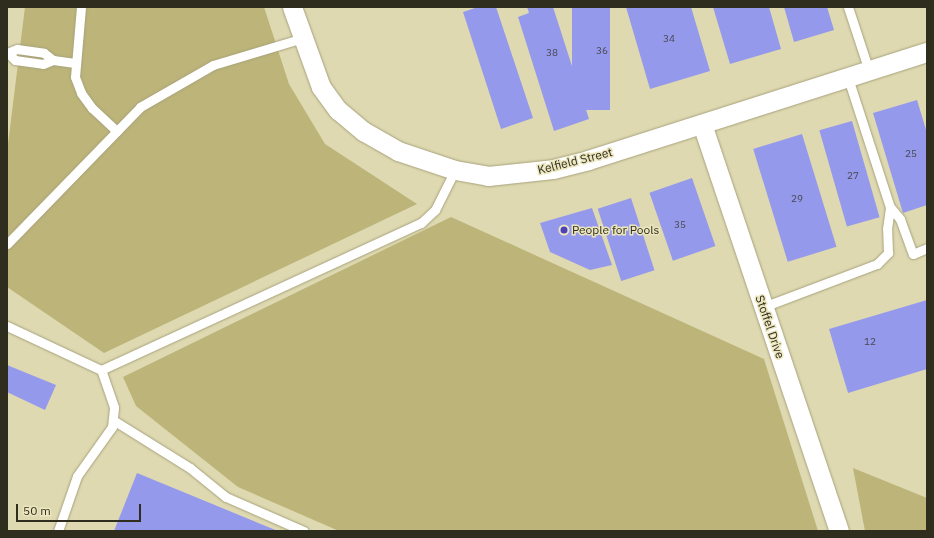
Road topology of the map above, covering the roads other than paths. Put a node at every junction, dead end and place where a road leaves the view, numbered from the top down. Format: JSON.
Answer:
{"nodes":[{"id":1,"x":81,"y":7,"type":"edge"},
{"id":2,"x":292,"y":7,"type":"edge"},
{"id":3,"x":848,"y":7,"type":"edge"},
{"id":4,"x":302,"y":38,"type":"junction"},
{"id":5,"x":927,"y":52,"type":"edge"},
{"id":6,"x":8,"y":53,"type":"edge"},
{"id":7,"x":75,"y":63,"type":"junction"},
{"id":8,"x":868,"y":71,"type":"junction"},
{"id":9,"x":848,"y":78,"type":"junction"},
{"id":10,"x":702,"y":124,"type":"junction"},
{"id":11,"x":117,"y":131,"type":"junction"},
{"id":12,"x":455,"y":170,"type":"junction"},
{"id":13,"x":890,"y":208,"type":"junction"},
{"id":14,"x":7,"y":244,"type":"edge"},
{"id":15,"x":927,"y":248,"type":"edge"},
{"id":16,"x":763,"y":307,"type":"junction"},
{"id":17,"x":7,"y":326,"type":"edge"},
{"id":18,"x":101,"y":370,"type":"junction"},
{"id":19,"x":113,"y":420,"type":"junction"},
{"id":20,"x":58,"y":531,"type":"edge"},
{"id":21,"x":304,"y":531,"type":"edge"},
{"id":22,"x":839,"y":531,"type":"edge"}],
"edges":[{"from":1,"to":7,"type":"lane"},
{"from":2,"to":4,"type":"street","name":"Kelfield Street"},
{"from":3,"to":8,"type":"lane"},
{"from":4,"to":11,"type":"lane"},
{"from":4,"to":12,"type":"street","name":"Kelfield Street"},
{"from":5,"to":8,"type":"street","name":"Kelfield Street"},
{"from":6,"to":7,"type":"lane"},
{"from":7,"to":11,"type":"lane"},
{"from":8,"to":9,"type":"street","name":"Kelfield Street"},
{"from":9,"to":10,"type":"street","name":"Kelfield Street"},
{"from":9,"to":13,"type":"lane"},
{"from":10,"to":12,"type":"street","name":"Kelfield Street"},
{"from":10,"to":16,"type":"street","name":"Stoffel Drive"},
{"from":11,"to":14,"type":"lane"},
{"from":12,"to":18,"type":"lane"},
{"from":13,"to":15,"type":"lane"},
{"from":13,"to":16,"type":"lane"},
{"from":16,"to":22,"type":"street","name":"Stoffel Drive"},
{"from":17,"to":18,"type":"lane"},
{"from":18,"to":19,"type":"lane"},
{"from":19,"to":20,"type":"lane"},
{"from":19,"to":21,"type":"lane"}]}
